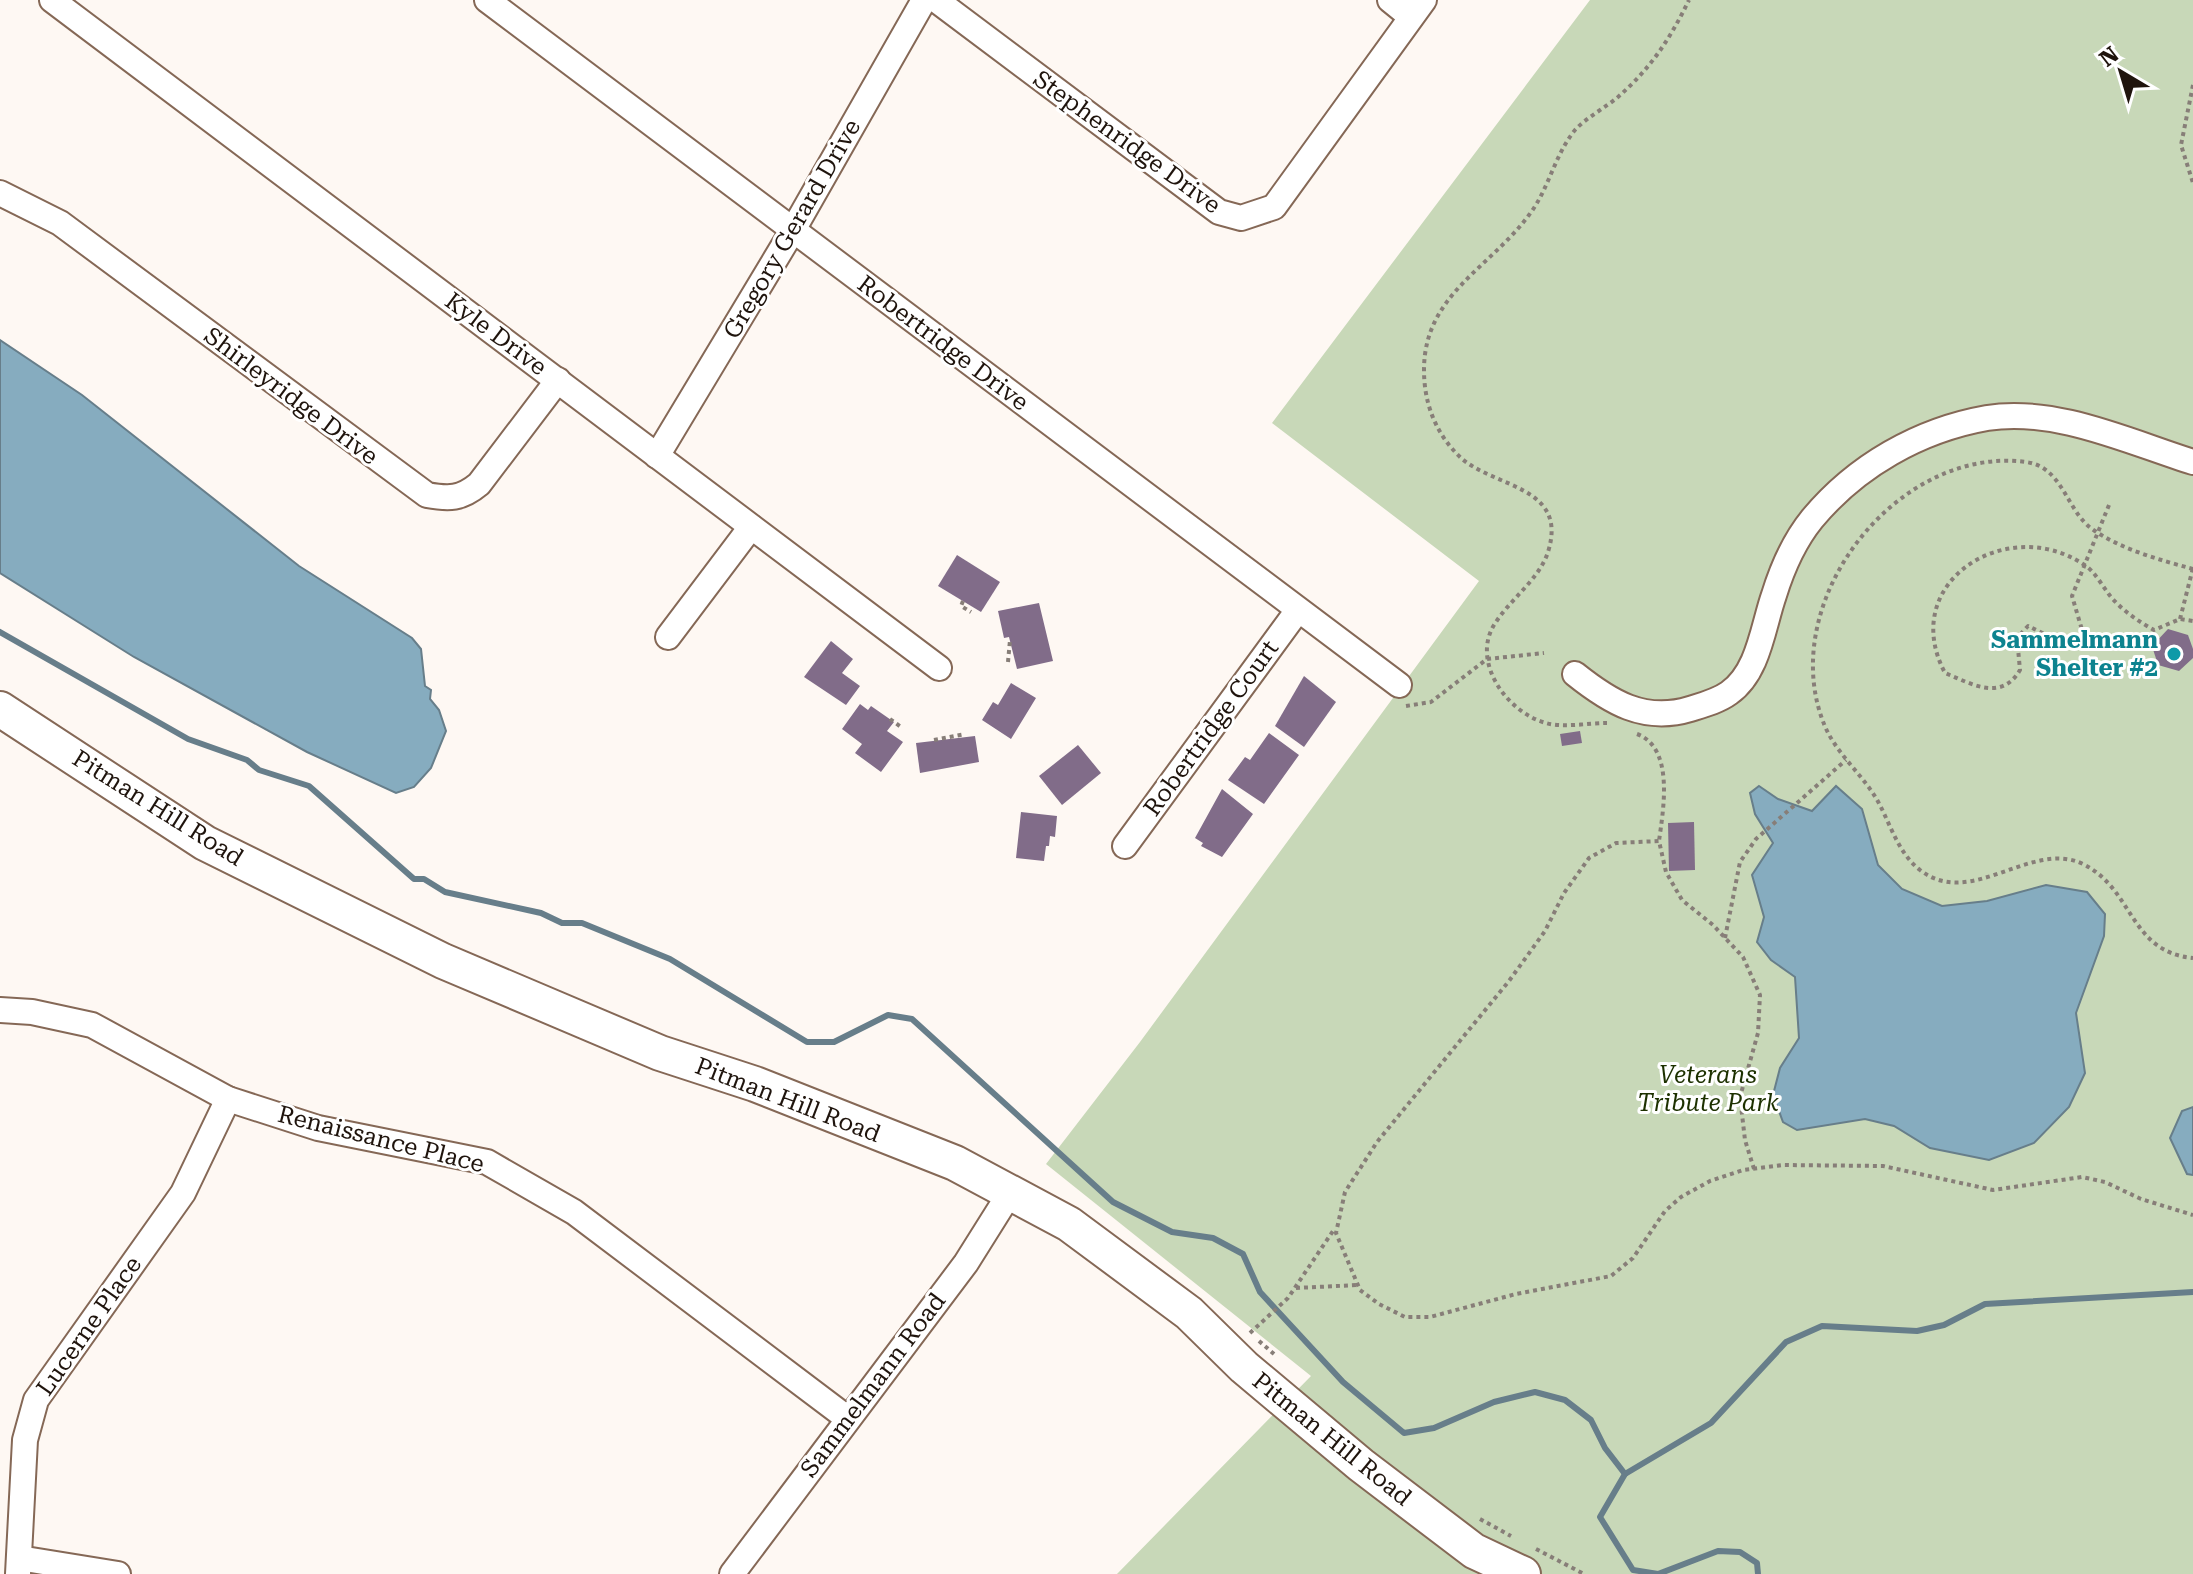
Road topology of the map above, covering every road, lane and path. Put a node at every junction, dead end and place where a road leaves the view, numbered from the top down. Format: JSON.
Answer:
{"nodes":[{"id":1,"x":52,"y":0,"type":"edge"},
{"id":2,"x":487,"y":0,"type":"edge"},
{"id":3,"x":924,"y":0,"type":"edge"},
{"id":4,"x":936,"y":0,"type":"edge"},
{"id":5,"x":1390,"y":0,"type":"edge"},
{"id":6,"x":1689,"y":0,"type":"edge"},
{"id":7,"x":1418,"y":8,"type":"edge"},
{"id":8,"x":2193,"y":85,"type":"edge"},
{"id":9,"x":2193,"y":183,"type":"edge"},
{"id":10,"x":0,"y":193,"type":"edge"},
{"id":11,"x":793,"y":230,"type":"junction"},
{"id":12,"x":558,"y":380,"type":"junction"},
{"id":13,"x":657,"y":456,"type":"junction"},
{"id":14,"x":2193,"y":462,"type":"edge"},
{"id":15,"x":2109,"y":505,"type":"dead end"},
{"id":16,"x":751,"y":527,"type":"junction"},
{"id":17,"x":2098,"y":532,"type":"junction"},
{"id":18,"x":2084,"y":564,"type":"junction"},
{"id":19,"x":2193,"y":569,"type":"edge"},
{"id":20,"x":963,"y":601,"type":"dead end"},
{"id":21,"x":1298,"y":610,"type":"junction"},
{"id":22,"x":971,"y":612,"type":"dead end"},
{"id":23,"x":2180,"y":619,"type":"junction"},
{"id":24,"x":2193,"y":621,"type":"edge"},
{"id":25,"x":668,"y":637,"type":"dead end"},
{"id":26,"x":1010,"y":640,"type":"dead end"},
{"id":27,"x":1544,"y":653,"type":"dead end"},
{"id":28,"x":1487,"y":659,"type":"junction"},
{"id":29,"x":1008,"y":662,"type":"dead end"},
{"id":30,"x":939,"y":668,"type":"dead end"},
{"id":31,"x":1575,"y":674,"type":"dead end"},
{"id":32,"x":1399,"y":685,"type":"joint"},
{"id":33,"x":0,"y":709,"type":"edge"},
{"id":34,"x":890,"y":719,"type":"dead end"},
{"id":35,"x":901,"y":727,"type":"dead end"},
{"id":36,"x":1619,"y":728,"type":"dead end"},
{"id":37,"x":1632,"y":733,"type":"dead end"},
{"id":38,"x":965,"y":734,"type":"dead end"},
{"id":39,"x":934,"y":740,"type":"dead end"},
{"id":40,"x":1846,"y":760,"type":"junction"},
{"id":41,"x":1659,"y":841,"type":"junction"},
{"id":42,"x":1125,"y":846,"type":"dead end"},
{"id":43,"x":1725,"y":938,"type":"junction"},
{"id":44,"x":2193,"y":958,"type":"edge"},
{"id":45,"x":0,"y":1010,"type":"edge"},
{"id":46,"x":228,"y":1099,"type":"junction"},
{"id":47,"x":1754,"y":1169,"type":"junction"},
{"id":48,"x":1010,"y":1193,"type":"junction"},
{"id":49,"x":2193,"y":1215,"type":"edge"},
{"id":50,"x":1338,"y":1222,"type":"junction"},
{"id":51,"x":1358,"y":1285,"type":"junction"},
{"id":52,"x":1296,"y":1288,"type":"junction"},
{"id":53,"x":1250,"y":1333,"type":"dead end"},
{"id":54,"x":847,"y":1418,"type":"junction"},
{"id":55,"x":19,"y":1566,"type":"edge"},
{"id":56,"x":118,"y":1574,"type":"edge"},
{"id":57,"x":732,"y":1574,"type":"edge"},
{"id":58,"x":1523,"y":1574,"type":"edge"}],
"edges":[{"from":1,"to":12,"type":"street","name":"Kyle Drive"},
{"from":2,"to":11,"type":"street","name":"Robertridge Drive"},
{"from":3,"to":11,"type":"street","name":"Gregory Gerard Drive"},
{"from":4,"to":7,"type":"street","name":"Stephenridge Drive"},
{"from":5,"to":7,"type":"street"},
{"from":6,"to":28,"type":"path"},
{"from":8,"to":9,"type":"path"},
{"from":10,"to":12,"type":"street","name":"Shirleyridge Drive"},
{"from":11,"to":13,"type":"street","name":"Gregory Gerard Drive"},
{"from":11,"to":21,"type":"street","name":"Robertridge Drive"},
{"from":12,"to":13,"type":"street","name":"Kyle Drive"},
{"from":13,"to":16,"type":"street","name":"Kyle Drive"},
{"from":14,"to":31,"type":"street"},
{"from":15,"to":17,"type":"path"},
{"from":16,"to":25,"type":"street"},
{"from":16,"to":30,"type":"street","name":"Kyle Drive"},
{"from":17,"to":18,"type":"path"},
{"from":17,"to":19,"type":"path"},
{"from":17,"to":40,"type":"path"},
{"from":18,"to":18,"type":"path"},
{"from":18,"to":23,"type":"path"},
{"from":19,"to":23,"type":"path"},
{"from":20,"to":22,"type":"path"},
{"from":21,"to":32,"type":"street","name":"Robertridge Drive"},
{"from":21,"to":42,"type":"street","name":"Robertridge Court"},
{"from":23,"to":24,"type":"path"},
{"from":26,"to":29,"type":"path"},
{"from":27,"to":28,"type":"path"},
{"from":28,"to":32,"type":"path"},
{"from":28,"to":36,"type":"path"},
{"from":33,"to":48,"type":"main road","name":"Pitman Hill Road"},
{"from":34,"to":35,"type":"path"},
{"from":37,"to":41,"type":"path"},
{"from":38,"to":39,"type":"path"},
{"from":40,"to":43,"type":"path"},
{"from":40,"to":44,"type":"path"},
{"from":41,"to":43,"type":"path"},
{"from":41,"to":50,"type":"path"},
{"from":43,"to":47,"type":"path"},
{"from":45,"to":46,"type":"street","name":"Renaissance Place"},
{"from":46,"to":54,"type":"street","name":"Renaissance Place"},
{"from":46,"to":55,"type":"street","name":"Lucerne Place"},
{"from":47,"to":49,"type":"path"},
{"from":47,"to":51,"type":"path"},
{"from":48,"to":54,"type":"street","name":"Sammelmann Road"},
{"from":48,"to":58,"type":"main road","name":"Pitman Hill Road"},
{"from":50,"to":51,"type":"path"},
{"from":50,"to":52,"type":"path"},
{"from":51,"to":52,"type":"path"},
{"from":52,"to":53,"type":"path"},
{"from":54,"to":57,"type":"street","name":"Sammelmann Road"},
{"from":55,"to":56,"type":"street"}]}
